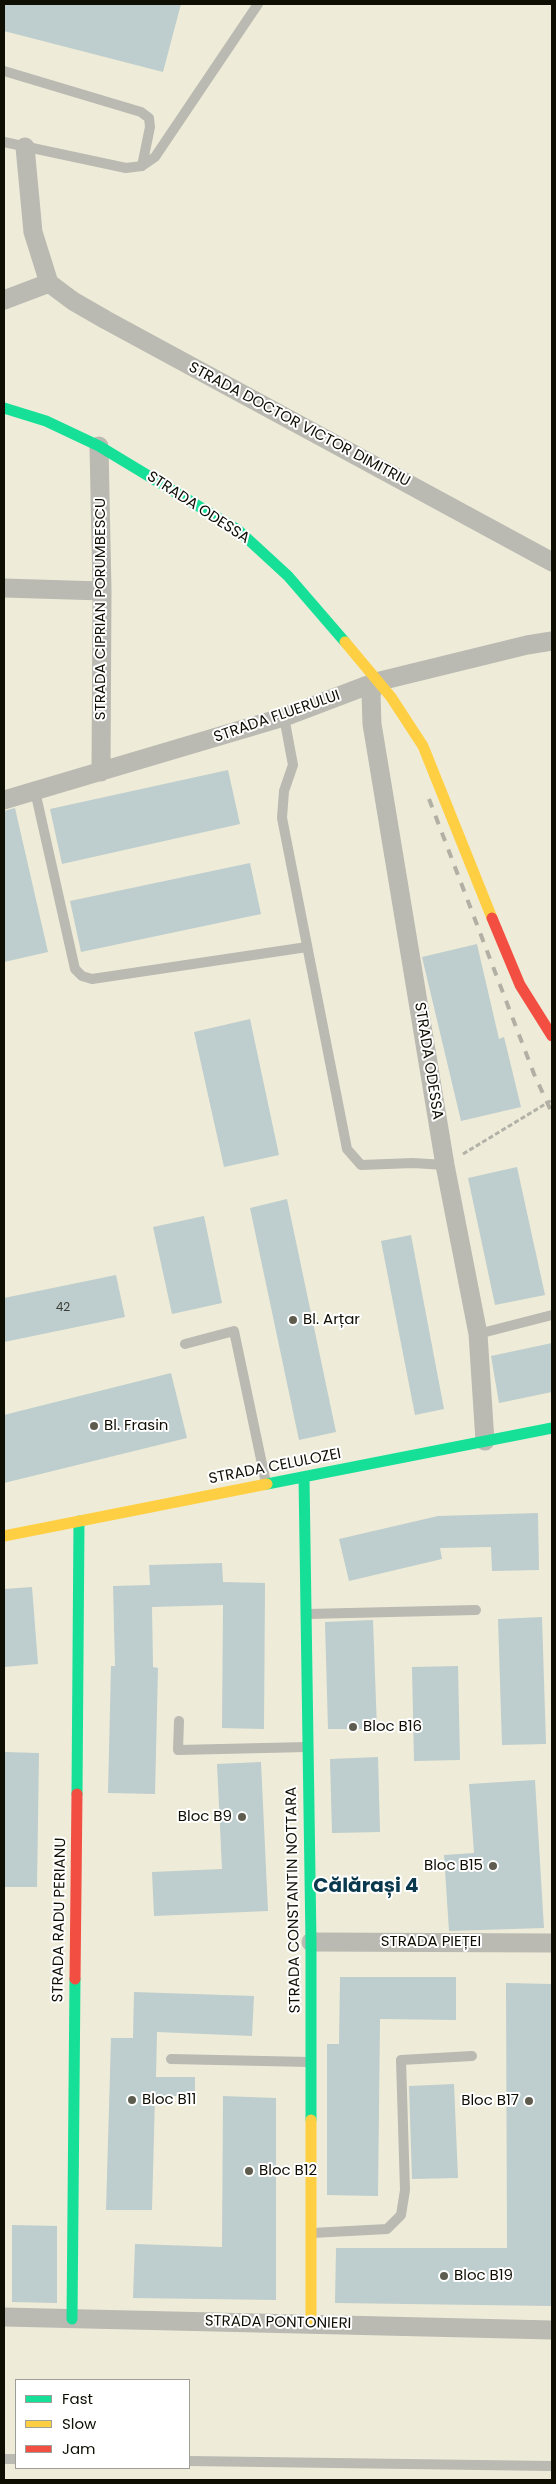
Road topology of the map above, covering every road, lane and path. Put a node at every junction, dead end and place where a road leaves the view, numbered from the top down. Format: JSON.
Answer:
{"nodes":[{"id":1,"x":258,"y":4,"type":"edge"},
{"id":2,"x":4,"y":71,"type":"edge"},
{"id":3,"x":4,"y":142,"type":"edge"},
{"id":4,"x":25,"y":147,"type":"junction"},
{"id":5,"x":142,"y":166,"type":"junction"},
{"id":6,"x":49,"y":283,"type":"junction"},
{"id":7,"x":4,"y":300,"type":"edge"},
{"id":8,"x":4,"y":408,"type":"edge"},
{"id":9,"x":99,"y":446,"type":"junction"},
{"id":10,"x":552,"y":562,"type":"edge"},
{"id":11,"x":4,"y":588,"type":"edge"},
{"id":12,"x":102,"y":591,"type":"junction"},
{"id":13,"x":552,"y":641,"type":"edge"},
{"id":14,"x":376,"y":682,"type":"junction"},
{"id":15,"x":284,"y":718,"type":"junction"},
{"id":16,"x":101,"y":772,"type":"junction"},
{"id":17,"x":35,"y":791,"type":"junction"},
{"id":18,"x":4,"y":800,"type":"edge"},
{"id":19,"x":307,"y":947,"type":"junction"},
{"id":20,"x":552,"y":1036,"type":"edge"},
{"id":21,"x":552,"y":1100,"type":"edge"},
{"id":22,"x":445,"y":1166,"type":"junction"},
{"id":23,"x":552,"y":1315,"type":"edge"},
{"id":24,"x":478,"y":1334,"type":"junction"},
{"id":25,"x":185,"y":1344,"type":"dead end"},
{"id":26,"x":552,"y":1428,"type":"edge"},
{"id":27,"x":485,"y":1441,"type":"junction"},
{"id":28,"x":304,"y":1477,"type":"junction"},
{"id":29,"x":267,"y":1484,"type":"junction"},
{"id":30,"x":79,"y":1521,"type":"junction"},
{"id":31,"x":4,"y":1536,"type":"edge"},
{"id":32,"x":476,"y":1610,"type":"dead end"},
{"id":33,"x":306,"y":1614,"type":"junction"},
{"id":34,"x":179,"y":1721,"type":"dead end"},
{"id":35,"x":308,"y":1747,"type":"junction"},
{"id":36,"x":310,"y":1942,"type":"junction"},
{"id":37,"x":552,"y":1943,"type":"edge"},
{"id":38,"x":472,"y":2056,"type":"dead end"},
{"id":39,"x":171,"y":2059,"type":"dead end"},
{"id":40,"x":311,"y":2062,"type":"junction"},
{"id":41,"x":311,"y":2234,"type":"junction"},
{"id":42,"x":4,"y":2317,"type":"edge"},
{"id":43,"x":72,"y":2319,"type":"junction"},
{"id":44,"x":311,"y":2323,"type":"junction"},
{"id":45,"x":552,"y":2330,"type":"edge"},
{"id":46,"x":190,"y":2461,"type":"edge"},
{"id":47,"x":552,"y":2466,"type":"edge"}],
"edges":[{"from":1,"to":5,"type":"lane"},
{"from":2,"to":5,"type":"lane"},
{"from":3,"to":4,"type":"lane"},
{"from":4,"to":5,"type":"lane"},
{"from":4,"to":6,"type":"street"},
{"from":6,"to":7,"type":"street"},
{"from":6,"to":10,"type":"street","name":"STRADA DOCTOR VICTOR DIMITRIU"},
{"from":8,"to":9,"type":"street","name":"STRADA ODESSA"},
{"from":9,"to":12,"type":"street","name":"STRADA CIPRIAN PORUMBESCU"},
{"from":9,"to":14,"type":"street","name":"STRADA ODESSA"},
{"from":11,"to":12,"type":"street"},
{"from":12,"to":16,"type":"street","name":"STRADA CIPRIAN PORUMBESCU"},
{"from":13,"to":14,"type":"street","name":"STRADA FLUERULUI"},
{"from":14,"to":15,"type":"street","name":"STRADA FLUERULUI"},
{"from":14,"to":20,"type":"street","name":"STRADA ODESSA"},
{"from":14,"to":22,"type":"street","name":"STRADA ODESSA"},
{"from":15,"to":16,"type":"street","name":"STRADA FLUERULUI"},
{"from":15,"to":19,"type":"lane"},
{"from":16,"to":17,"type":"street","name":"STRADA FLUERULUI"},
{"from":17,"to":18,"type":"street","name":"STRADA FLUERULUI"},
{"from":17,"to":19,"type":"lane"},
{"from":19,"to":22,"type":"lane"},
{"from":21,"to":22,"type":"path"},
{"from":22,"to":24,"type":"street","name":"STRADA ODESSA"},
{"from":23,"to":24,"type":"lane"},
{"from":24,"to":27,"type":"street","name":"STRADA ODESSA"},
{"from":25,"to":29,"type":"lane"},
{"from":26,"to":27,"type":"street","name":"STRADA CELULOZEI"},
{"from":27,"to":28,"type":"street","name":"STRADA CELULOZEI"},
{"from":28,"to":29,"type":"street","name":"STRADA CELULOZEI"},
{"from":28,"to":33,"type":"street","name":"STRADA CONSTANTIN NOTTARA"},
{"from":29,"to":30,"type":"street","name":"STRADA CELULOZEI"},
{"from":30,"to":31,"type":"street","name":"STRADA CELULOZEI"},
{"from":30,"to":43,"type":"street","name":"STRADA RADU PERIANU"},
{"from":32,"to":33,"type":"lane"},
{"from":33,"to":35,"type":"street","name":"STRADA CONSTANTIN NOTTARA"},
{"from":34,"to":35,"type":"lane"},
{"from":35,"to":36,"type":"street","name":"STRADA CONSTANTIN NOTTARA"},
{"from":36,"to":37,"type":"street","name":"STRADA PIEȚEI"},
{"from":36,"to":40,"type":"street","name":"STRADA CONSTANTIN NOTTARA"},
{"from":38,"to":41,"type":"lane"},
{"from":39,"to":40,"type":"lane"},
{"from":40,"to":41,"type":"street","name":"STRADA CONSTANTIN NOTTARA"},
{"from":41,"to":44,"type":"street","name":"STRADA CONSTANTIN NOTTARA"},
{"from":42,"to":43,"type":"street","name":"STRADA PONTONIERI"},
{"from":43,"to":44,"type":"street","name":"STRADA PONTONIERI"},
{"from":44,"to":45,"type":"street","name":"STRADA PONTONIERI"},
{"from":46,"to":47,"type":"lane"}]}
